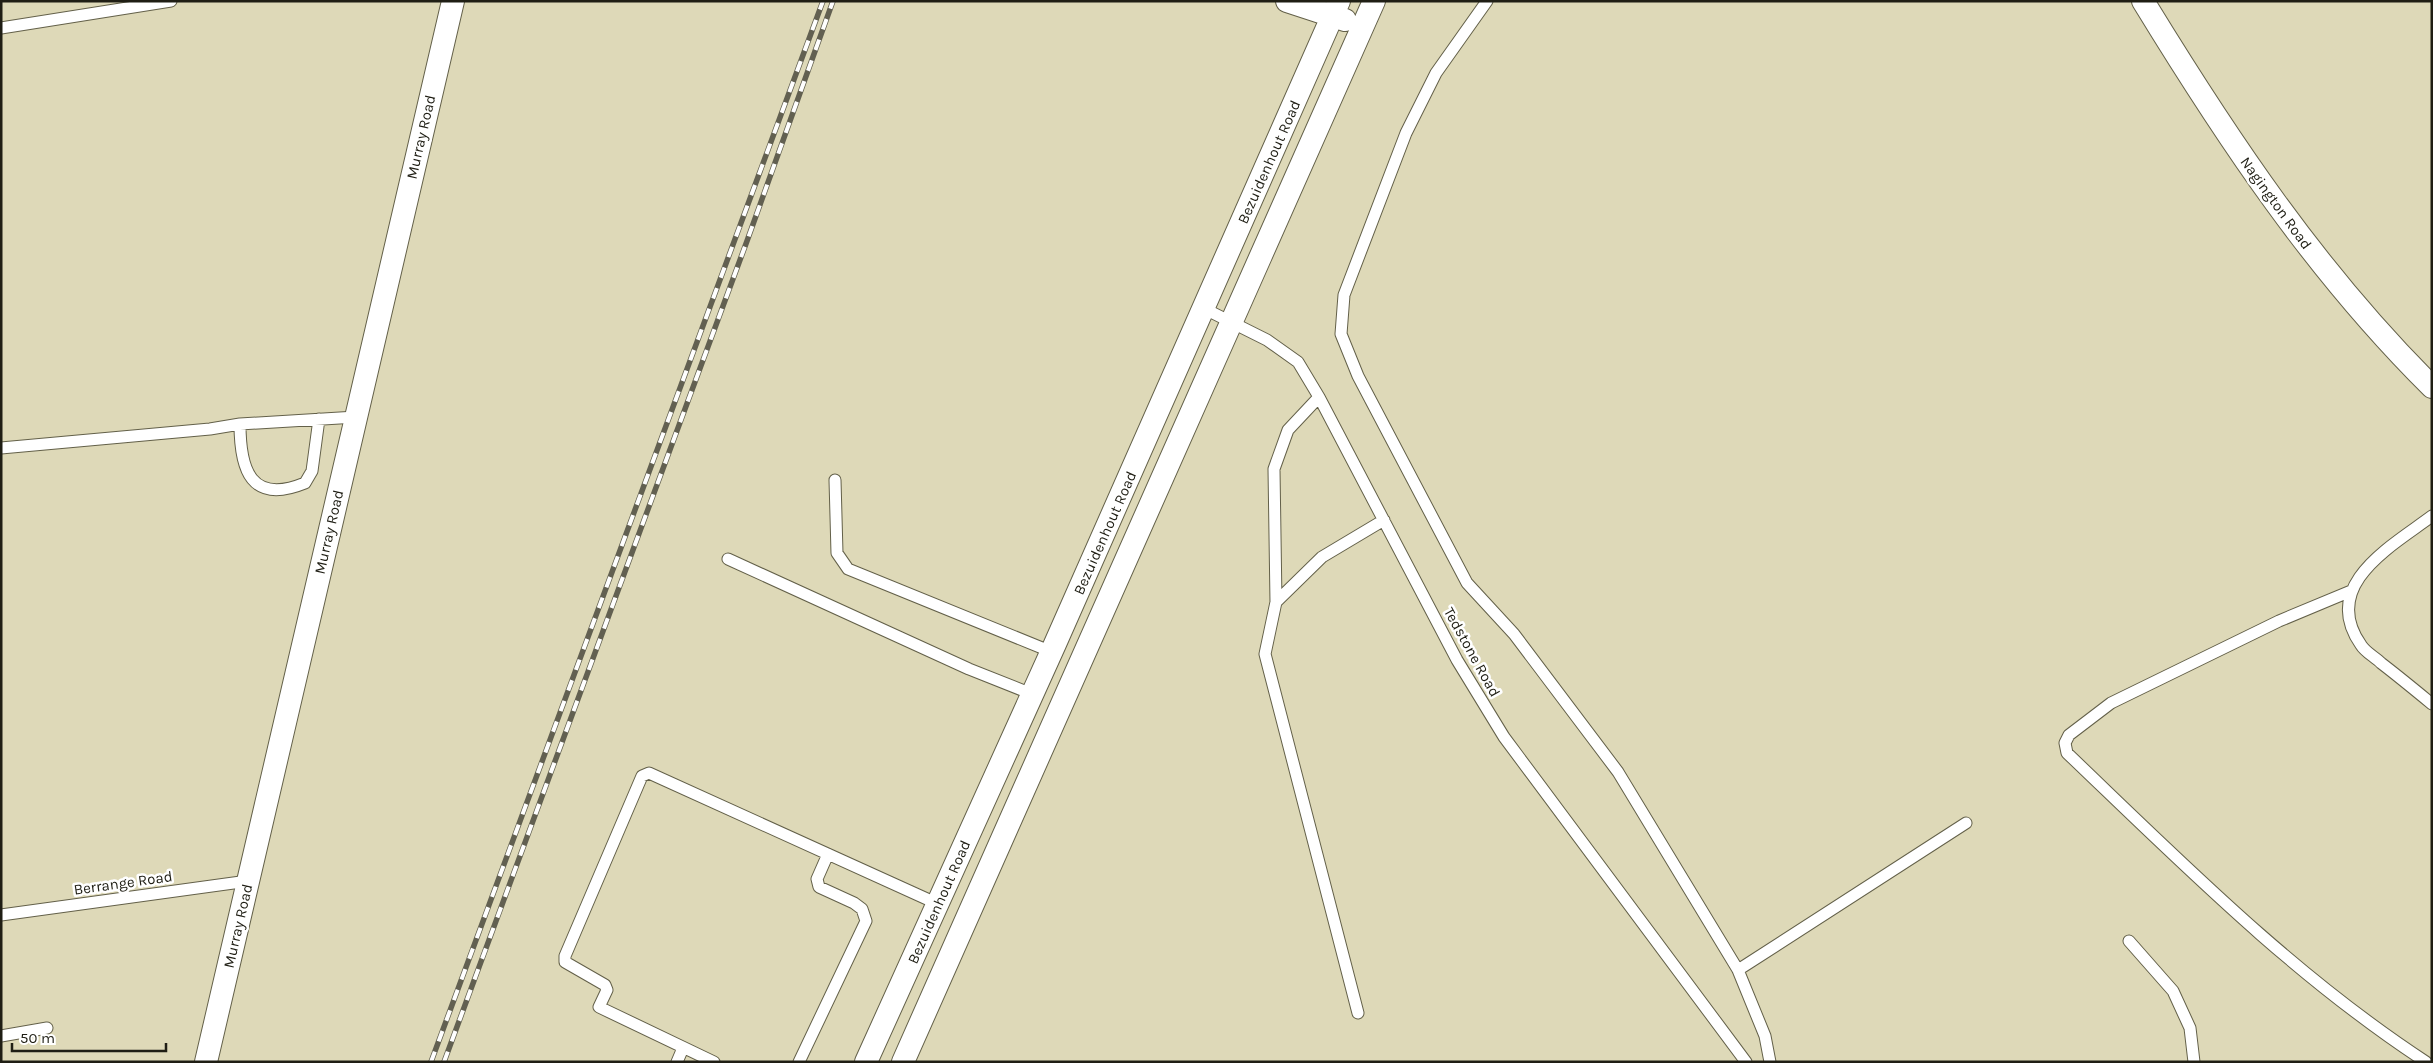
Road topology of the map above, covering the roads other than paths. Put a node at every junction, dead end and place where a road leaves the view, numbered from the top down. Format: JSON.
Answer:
{"nodes":[{"id":1,"x":170,"y":1,"type":"edge"},
{"id":2,"x":453,"y":1,"type":"edge"},
{"id":3,"x":1287,"y":1,"type":"edge"},
{"id":4,"x":1374,"y":1,"type":"edge"},
{"id":5,"x":1488,"y":1,"type":"edge"},
{"id":6,"x":2143,"y":1,"type":"edge"},
{"id":7,"x":1336,"y":9,"type":"edge"},
{"id":8,"x":1363,"y":26,"type":"junction"},
{"id":9,"x":1,"y":28,"type":"edge"},
{"id":10,"x":1240,"y":228,"type":"junction"},
{"id":11,"x":1268,"y":240,"type":"junction"},
{"id":12,"x":1205,"y":309,"type":"junction"},
{"id":13,"x":1232,"y":322,"type":"junction"},
{"id":14,"x":2432,"y":387,"type":"edge"},
{"id":15,"x":1319,"y":397,"type":"junction"},
{"id":16,"x":356,"y":417,"type":"junction"},
{"id":17,"x":318,"y":419,"type":"junction"},
{"id":18,"x":240,"y":424,"type":"junction"},
{"id":19,"x":1,"y":448,"type":"edge"},
{"id":20,"x":835,"y":480,"type":"dead end"},
{"id":21,"x":2432,"y":516,"type":"edge"},
{"id":22,"x":1384,"y":520,"type":"junction"},
{"id":23,"x":728,"y":559,"type":"dead end"},
{"id":24,"x":2351,"y":591,"type":"junction"},
{"id":25,"x":1276,"y":602,"type":"junction"},
{"id":26,"x":1054,"y":648,"type":"junction"},
{"id":27,"x":1082,"y":656,"type":"junction"},
{"id":28,"x":1032,"y":694,"type":"junction"},
{"id":29,"x":2432,"y":704,"type":"edge"},
{"id":30,"x":1966,"y":823,"type":"dead end"},
{"id":31,"x":828,"y":854,"type":"junction"},
{"id":32,"x":248,"y":881,"type":"junction"},
{"id":33,"x":941,"y":897,"type":"junction"},
{"id":34,"x":973,"y":903,"type":"junction"},
{"id":35,"x":1,"y":915,"type":"edge"},
{"id":36,"x":2129,"y":941,"type":"dead end"},
{"id":37,"x":1738,"y":970,"type":"junction"},
{"id":38,"x":1358,"y":1014,"type":"dead end"},
{"id":39,"x":47,"y":1028,"type":"dead end"},
{"id":40,"x":1,"y":1036,"type":"edge"},
{"id":41,"x":683,"y":1048,"type":"junction"},
{"id":42,"x":206,"y":1062,"type":"edge"},
{"id":43,"x":676,"y":1062,"type":"edge"},
{"id":44,"x":714,"y":1062,"type":"edge"},
{"id":45,"x":799,"y":1062,"type":"edge"},
{"id":46,"x":866,"y":1062,"type":"edge"},
{"id":47,"x":903,"y":1062,"type":"edge"},
{"id":48,"x":1746,"y":1062,"type":"edge"},
{"id":49,"x":1770,"y":1062,"type":"edge"},
{"id":50,"x":2194,"y":1062,"type":"edge"},
{"id":51,"x":2426,"y":1062,"type":"edge"}],
"edges":[{"from":1,"to":9,"type":"lane"},
{"from":2,"to":16,"type":"street","name":"Murray Road"},
{"from":3,"to":7,"type":"street"},
{"from":4,"to":8,"type":"street","name":"Bezuidenhout Road"},
{"from":5,"to":37,"type":"lane"},
{"from":6,"to":14,"type":"street","name":"Nagington Road"},
{"from":7,"to":8,"type":"street"},
{"from":7,"to":10,"type":"street","name":"Bezuidenhout Road"},
{"from":8,"to":11,"type":"street","name":"Bezuidenhout Road"},
{"from":10,"to":11,"type":"street"},
{"from":10,"to":12,"type":"street","name":"Bezuidenhout Road"},
{"from":11,"to":13,"type":"street","name":"Bezuidenhout Road"},
{"from":12,"to":13,"type":"lane","name":"Tedstone Road"},
{"from":12,"to":26,"type":"street","name":"Bezuidenhout Road"},
{"from":13,"to":15,"type":"lane","name":"Tedstone Road"},
{"from":13,"to":27,"type":"street","name":"Bezuidenhout Road"},
{"from":15,"to":22,"type":"lane","name":"Tedstone Road"},
{"from":15,"to":25,"type":"lane"},
{"from":16,"to":17,"type":"lane"},
{"from":16,"to":32,"type":"street","name":"Murray Road"},
{"from":17,"to":18,"type":"lane"},
{"from":17,"to":18,"type":"lane"},
{"from":18,"to":19,"type":"lane"},
{"from":20,"to":26,"type":"lane"},
{"from":21,"to":24,"type":"lane"},
{"from":22,"to":25,"type":"lane"},
{"from":22,"to":48,"type":"lane","name":"Tedstone Road"},
{"from":23,"to":28,"type":"lane"},
{"from":24,"to":29,"type":"lane"},
{"from":24,"to":51,"type":"lane"},
{"from":25,"to":38,"type":"lane"},
{"from":26,"to":27,"type":"street"},
{"from":26,"to":28,"type":"street","name":"Bezuidenhout Road"},
{"from":27,"to":34,"type":"street","name":"Bezuidenhout Road"},
{"from":28,"to":33,"type":"street","name":"Bezuidenhout Road"},
{"from":30,"to":37,"type":"lane"},
{"from":31,"to":33,"type":"lane"},
{"from":31,"to":41,"type":"lane"},
{"from":31,"to":45,"type":"lane"},
{"from":32,"to":35,"type":"lane","name":"Berrange Road"},
{"from":32,"to":42,"type":"street","name":"Murray Road"},
{"from":33,"to":34,"type":"street"},
{"from":33,"to":46,"type":"street","name":"Bezuidenhout Road"},
{"from":34,"to":47,"type":"street","name":"Bezuidenhout Road"},
{"from":36,"to":50,"type":"lane"},
{"from":37,"to":49,"type":"lane"},
{"from":39,"to":40,"type":"lane"},
{"from":41,"to":43,"type":"lane"},
{"from":41,"to":44,"type":"lane"}]}
